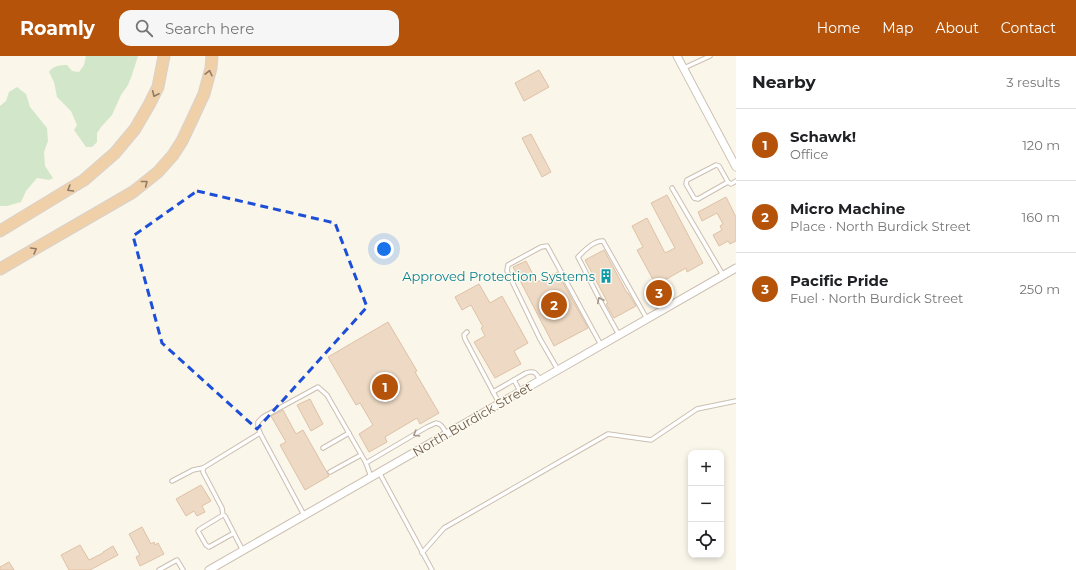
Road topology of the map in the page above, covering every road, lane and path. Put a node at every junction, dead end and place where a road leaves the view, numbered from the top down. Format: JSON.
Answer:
{"nodes":[{"id":1,"x":164,"y":56,"type":"edge"},
{"id":2,"x":212,"y":56,"type":"edge"},
{"id":3,"x":677,"y":56,"type":"edge"},
{"id":4,"x":710,"y":56,"type":"edge"},
{"id":5,"x":701,"y":58,"type":"edge"},
{"id":6,"x":684,"y":68,"type":"junction"},
{"id":7,"x":736,"y":167,"type":"edge"},
{"id":8,"x":736,"y":181,"type":"edge"},
{"id":9,"x":728,"y":182,"type":"junction"},
{"id":10,"x":672,"y":188,"type":"dead end"},
{"id":11,"x":0,"y":231,"type":"edge"},
{"id":12,"x":736,"y":268,"type":"edge"},
{"id":13,"x":0,"y":269,"type":"edge"},
{"id":14,"x":723,"y":275,"type":"junction"},
{"id":15,"x":647,"y":319,"type":"junction"},
{"id":16,"x":467,"y":332,"type":"dead end"},
{"id":17,"x":619,"y":335,"type":"junction"},
{"id":18,"x":601,"y":345,"type":"junction"},
{"id":19,"x":558,"y":370,"type":"junction"},
{"id":20,"x":514,"y":380,"type":"junction"},
{"id":21,"x":540,"y":380,"type":"junction"},
{"id":22,"x":520,"y":391,"type":"junction"},
{"id":23,"x":493,"y":392,"type":"junction"},
{"id":24,"x":736,"y":401,"type":"edge"},
{"id":25,"x":499,"y":403,"type":"junction"},
{"id":26,"x":260,"y":432,"type":"junction"},
{"id":27,"x":349,"y":433,"type":"junction"},
{"id":28,"x":446,"y":433,"type":"junction"},
{"id":29,"x":323,"y":448,"type":"dead end"},
{"id":30,"x":361,"y":455,"type":"junction"},
{"id":31,"x":366,"y":463,"type":"junction"},
{"id":32,"x":203,"y":468,"type":"junction"},
{"id":33,"x":330,"y":472,"type":"dead end"},
{"id":34,"x":379,"y":472,"type":"junction"},
{"id":35,"x":371,"y":477,"type":"junction"},
{"id":36,"x":172,"y":481,"type":"dead end"},
{"id":37,"x":224,"y":515,"type":"junction"},
{"id":38,"x":304,"y":515,"type":"junction"},
{"id":39,"x":234,"y":533,"type":"junction"},
{"id":40,"x":243,"y":551,"type":"junction"},
{"id":41,"x":422,"y":553,"type":"junction"},
{"id":42,"x":159,"y":570,"type":"edge"},
{"id":43,"x":183,"y":570,"type":"edge"},
{"id":44,"x":209,"y":570,"type":"edge"},
{"id":45,"x":432,"y":570,"type":"edge"}],
"edges":[{"from":1,"to":11,"type":"highway","one_way":true},
{"from":13,"to":2,"type":"highway","one_way":true},
{"from":3,"to":6,"type":"street"},
{"from":4,"to":5,"type":"lane"},
{"from":5,"to":6,"type":"lane"},
{"from":6,"to":7,"type":"street"},
{"from":8,"to":9,"type":"lane"},
{"from":9,"to":9,"type":"lane"},
{"from":10,"to":14,"type":"lane"},
{"from":12,"to":14,"type":"street","name":"North Burdick Street"},
{"from":14,"to":15,"type":"street","name":"North Burdick Street"},
{"from":15,"to":17,"type":"street","name":"North Burdick Street"},
{"from":17,"to":15,"type":"lane","one_way":true},
{"from":16,"to":23,"type":"lane"},
{"from":17,"to":18,"type":"street","name":"North Burdick Street"},
{"from":18,"to":19,"type":"street","name":"North Burdick Street"},
{"from":18,"to":19,"type":"lane"},
{"from":19,"to":21,"type":"street","name":"North Burdick Street"},
{"from":20,"to":21,"type":"lane"},
{"from":20,"to":22,"type":"lane"},
{"from":20,"to":23,"type":"lane"},
{"from":21,"to":22,"type":"street","name":"North Burdick Street"},
{"from":22,"to":25,"type":"street","name":"North Burdick Street"},
{"from":23,"to":25,"type":"lane"},
{"from":24,"to":41,"type":"lane"},
{"from":25,"to":28,"type":"street","name":"North Burdick Street"},
{"from":26,"to":27,"type":"lane"},
{"from":26,"to":32,"type":"lane"},
{"from":26,"to":38,"type":"lane"},
{"from":27,"to":29,"type":"lane"},
{"from":27,"to":30,"type":"lane"},
{"from":28,"to":31,"type":"lane","one_way":true},
{"from":28,"to":34,"type":"street","name":"North Burdick Street"},
{"from":30,"to":31,"type":"lane"},
{"from":30,"to":33,"type":"lane"},
{"from":31,"to":35,"type":"lane"},
{"from":32,"to":36,"type":"lane"},
{"from":32,"to":37,"type":"lane"},
{"from":34,"to":35,"type":"street","name":"North Burdick Street"},
{"from":34,"to":41,"type":"lane"},
{"from":35,"to":38,"type":"street","name":"North Burdick Street"},
{"from":37,"to":39,"type":"lane"},
{"from":37,"to":39,"type":"lane"},
{"from":38,"to":40,"type":"street","name":"North Burdick Street"},
{"from":39,"to":40,"type":"lane"},
{"from":40,"to":44,"type":"street","name":"North Burdick Street"},
{"from":41,"to":45,"type":"lane"},
{"from":42,"to":43,"type":"lane"}]}
